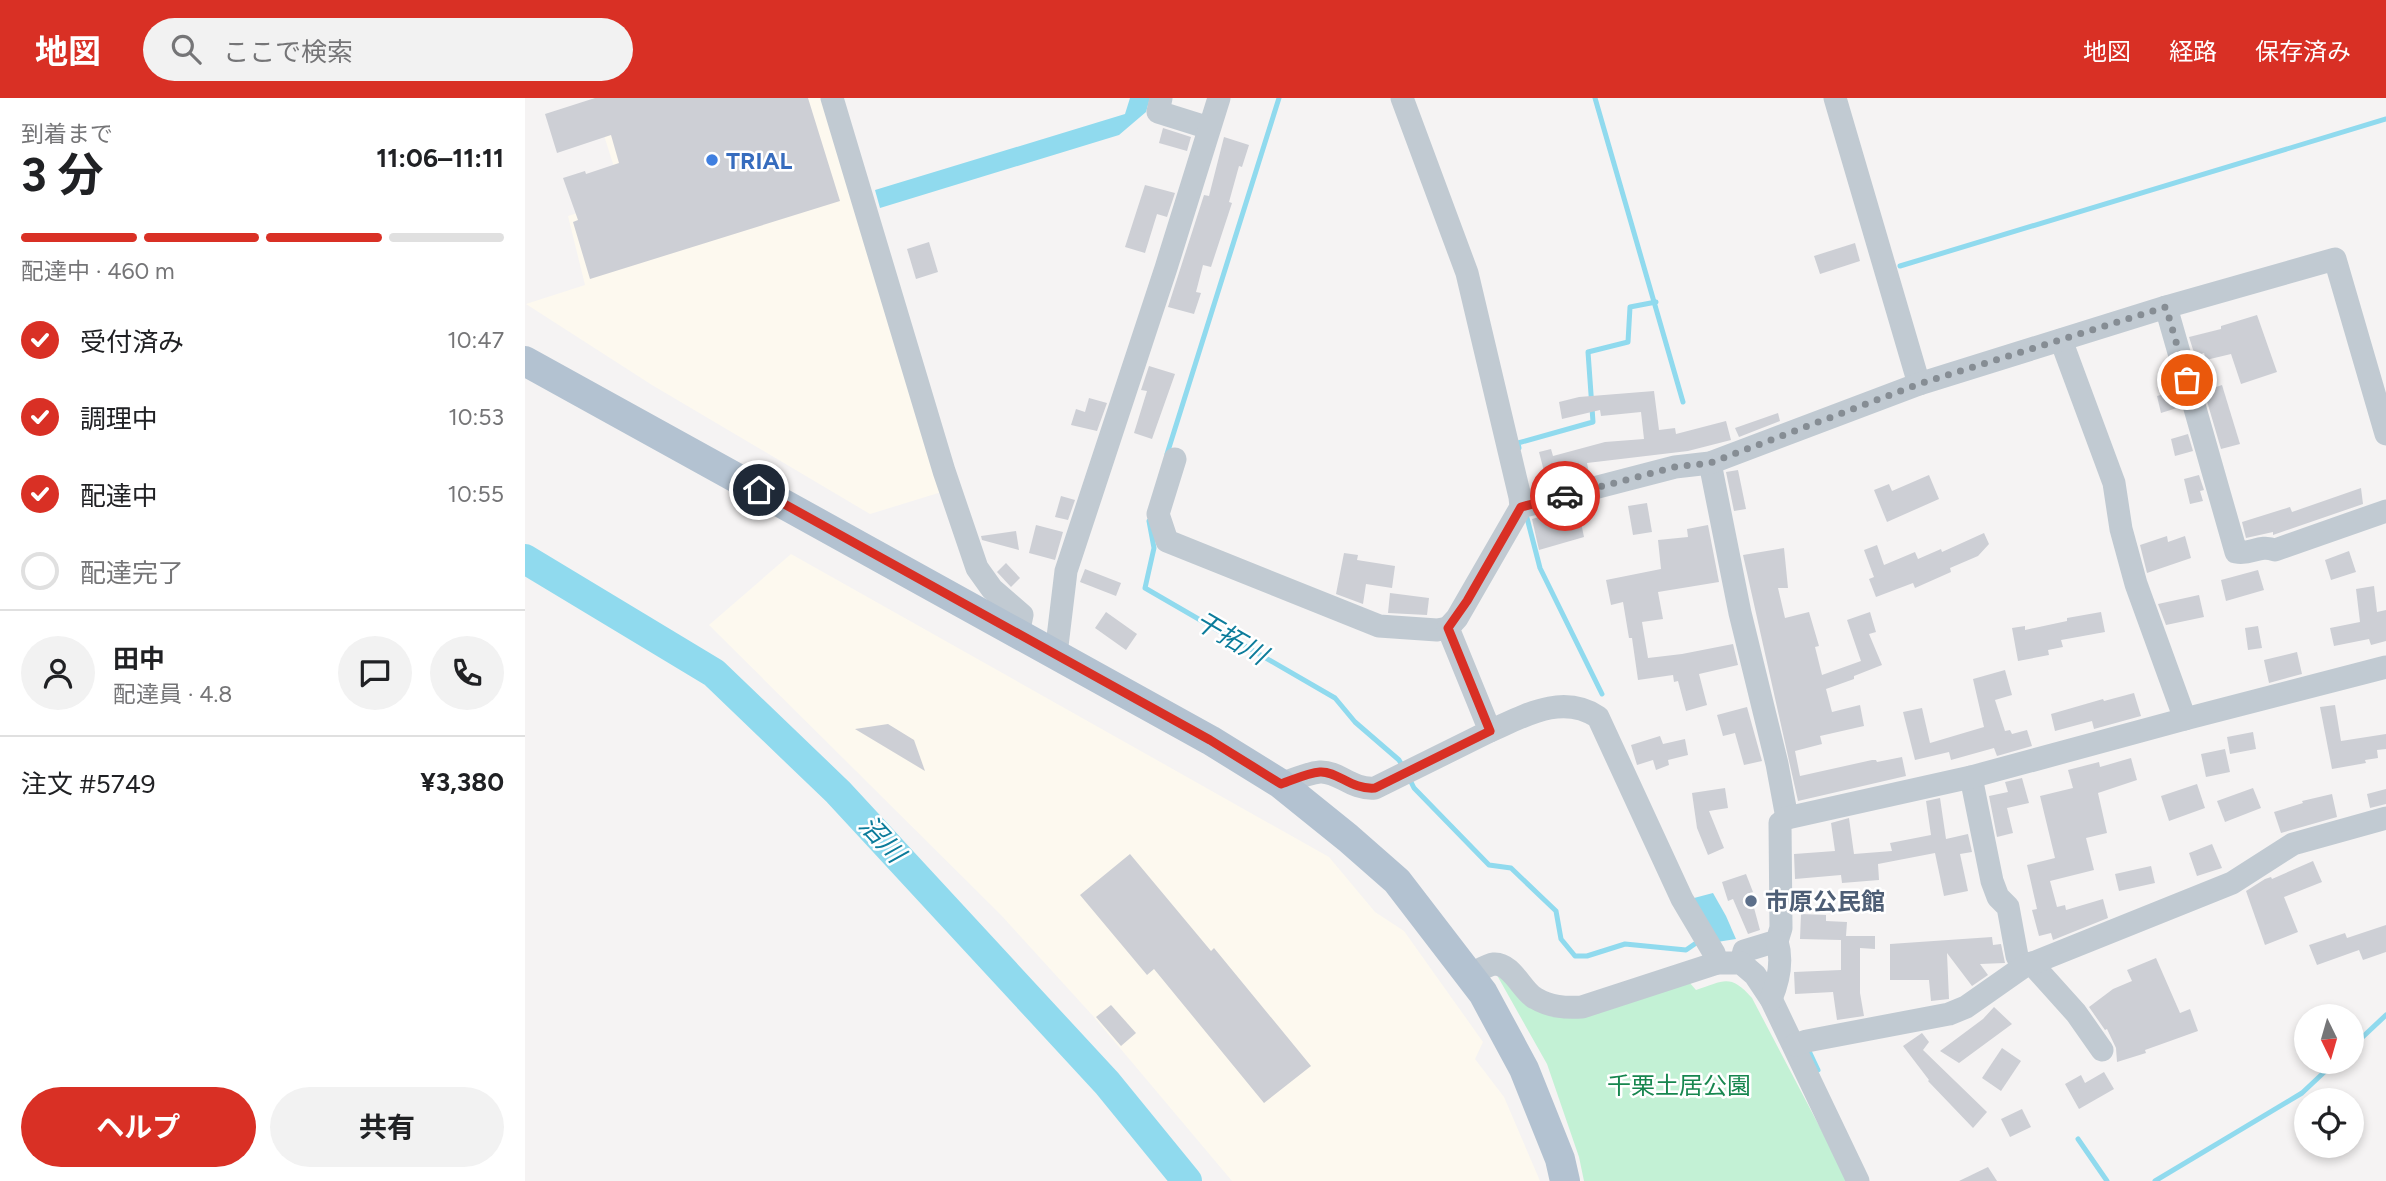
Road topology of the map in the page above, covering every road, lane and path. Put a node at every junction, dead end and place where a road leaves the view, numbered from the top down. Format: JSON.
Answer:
{"nodes":[{"id":1,"x":832,"y":98,"type":"edge"},
{"id":2,"x":1161,"y":98,"type":"edge"},
{"id":3,"x":1219,"y":98,"type":"edge"},
{"id":4,"x":1402,"y":98,"type":"edge"},
{"id":5,"x":1835,"y":98,"type":"edge"},
{"id":6,"x":1209,"y":128,"type":"junction"},
{"id":7,"x":2166,"y":307,"type":"junction"},
{"id":8,"x":2061,"y":340,"type":"junction"},
{"id":9,"x":525,"y":361,"type":"edge"},
{"id":10,"x":1919,"y":384,"type":"junction"},
{"id":11,"x":2386,"y":434,"type":"edge"},
{"id":12,"x":1175,"y":458,"type":"dead end"},
{"id":13,"x":1710,"y":463,"type":"junction"},
{"id":14,"x":1521,"y":507,"type":"junction"},
{"id":15,"x":2386,"y":512,"type":"edge"},
{"id":16,"x":1448,"y":628,"type":"junction"},
{"id":17,"x":1018,"y":634,"type":"junction"},
{"id":18,"x":1056,"y":654,"type":"junction"},
{"id":19,"x":2386,"y":667,"type":"edge"},
{"id":20,"x":2185,"y":719,"type":"junction"},
{"id":21,"x":1490,"y":731,"type":"junction"},
{"id":22,"x":1971,"y":777,"type":"junction"},
{"id":23,"x":1281,"y":784,"type":"junction"},
{"id":24,"x":1787,"y":818,"type":"junction"},
{"id":25,"x":2386,"y":818,"type":"edge"},
{"id":26,"x":1777,"y":941,"type":"junction"},
{"id":27,"x":1717,"y":963,"type":"junction"},
{"id":28,"x":1741,"y":963,"type":"junction"},
{"id":29,"x":2027,"y":965,"type":"junction"},
{"id":30,"x":1469,"y":975,"type":"junction"},
{"id":31,"x":1772,"y":999,"type":"junction"},
{"id":32,"x":1795,"y":1045,"type":"junction"},
{"id":33,"x":2102,"y":1051,"type":"dead end"},
{"id":34,"x":1565,"y":1181,"type":"edge"},
{"id":35,"x":1858,"y":1181,"type":"edge"}],
"edges":[{"from":1,"to":17,"type":"street"},
{"from":2,"to":6,"type":"street"},
{"from":3,"to":6,"type":"street"},
{"from":4,"to":14,"type":"street"},
{"from":5,"to":10,"type":"street"},
{"from":6,"to":18,"type":"street"},
{"from":7,"to":8,"type":"street"},
{"from":7,"to":11,"type":"street"},
{"from":7,"to":15,"type":"street"},
{"from":8,"to":10,"type":"street"},
{"from":8,"to":20,"type":"street"},
{"from":9,"to":17,"type":"main road"},
{"from":10,"to":13,"type":"street"},
{"from":12,"to":16,"type":"street"},
{"from":13,"to":14,"type":"street"},
{"from":13,"to":24,"type":"street"},
{"from":14,"to":16,"type":"street"},
{"from":16,"to":21,"type":"street"},
{"from":17,"to":18,"type":"main road"},
{"from":18,"to":23,"type":"main road"},
{"from":19,"to":20,"type":"street"},
{"from":20,"to":22,"type":"street"},
{"from":21,"to":23,"type":"street"},
{"from":21,"to":27,"type":"street"},
{"from":22,"to":24,"type":"street"},
{"from":22,"to":29,"type":"street"},
{"from":23,"to":30,"type":"main road"},
{"from":24,"to":26,"type":"street"},
{"from":25,"to":29,"type":"street"},
{"from":26,"to":28,"type":"street"},
{"from":26,"to":31,"type":"street"},
{"from":27,"to":28,"type":"street"},
{"from":27,"to":30,"type":"street"},
{"from":28,"to":31,"type":"street"},
{"from":29,"to":32,"type":"street"},
{"from":29,"to":33,"type":"street"},
{"from":30,"to":34,"type":"main road"},
{"from":31,"to":32,"type":"street"},
{"from":32,"to":35,"type":"street"}]}
